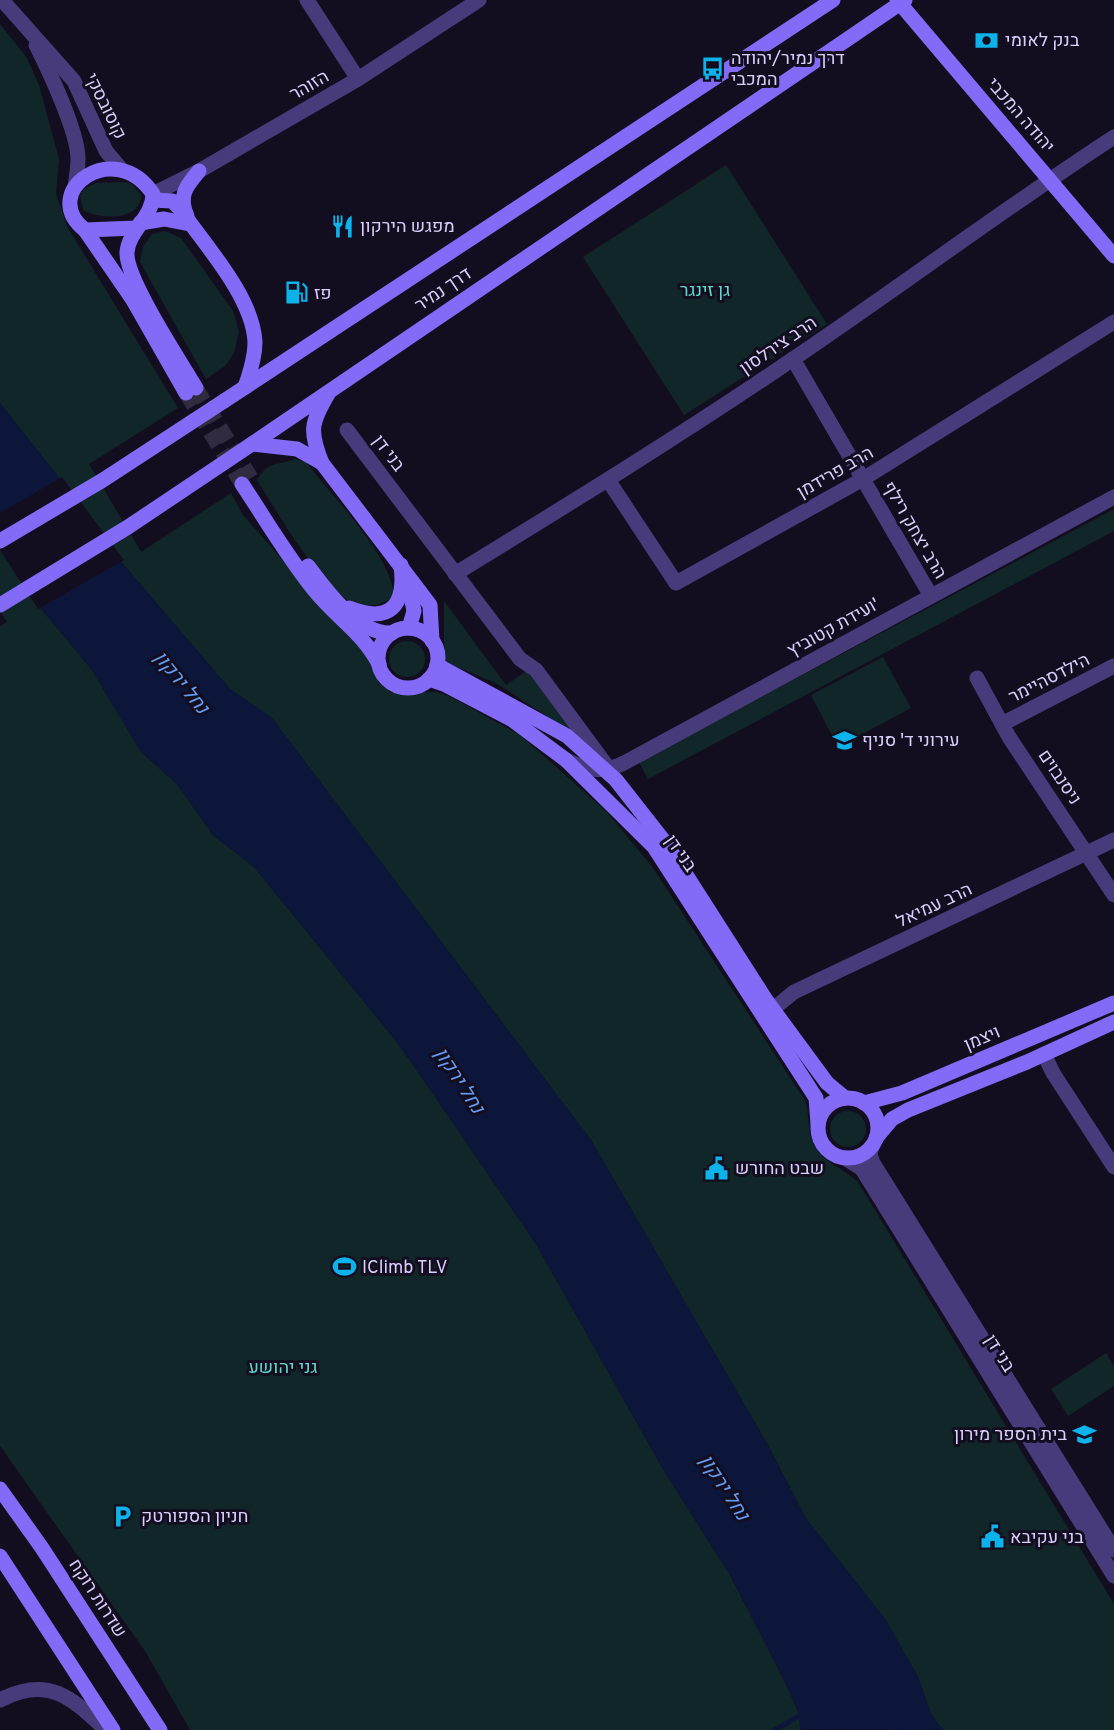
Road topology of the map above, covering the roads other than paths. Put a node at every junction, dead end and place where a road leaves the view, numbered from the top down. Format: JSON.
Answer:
{"nodes":[{"id":1,"x":3,"y":0,"type":"edge"},
{"id":2,"x":306,"y":0,"type":"edge"},
{"id":3,"x":479,"y":0,"type":"edge"},
{"id":4,"x":833,"y":0,"type":"edge"},
{"id":5,"x":901,"y":1,"type":"edge"},
{"id":6,"x":31,"y":35,"type":"junction"},
{"id":7,"x":358,"y":79,"type":"junction"},
{"id":8,"x":1114,"y":137,"type":"edge"},
{"id":9,"x":121,"y":169,"type":"junction"},
{"id":10,"x":199,"y":171,"type":"junction"},
{"id":11,"x":1050,"y":178,"type":"junction"},
{"id":12,"x":75,"y":187,"type":"junction"},
{"id":13,"x":153,"y":197,"type":"junction"},
{"id":14,"x":190,"y":224,"type":"junction"},
{"id":15,"x":138,"y":226,"type":"junction"},
{"id":16,"x":85,"y":230,"type":"junction"},
{"id":17,"x":1114,"y":256,"type":"edge"},
{"id":18,"x":1114,"y":322,"type":"edge"},
{"id":19,"x":793,"y":359,"type":"junction"},
{"id":20,"x":245,"y":387,"type":"junction"},
{"id":21,"x":331,"y":389,"type":"junction"},
{"id":22,"x":347,"y":430,"type":"dead end"},
{"id":23,"x":252,"y":444,"type":"junction"},
{"id":24,"x":322,"y":463,"type":"junction"},
{"id":25,"x":863,"y":479,"type":"junction"},
{"id":26,"x":608,"y":480,"type":"junction"},
{"id":27,"x":1114,"y":497,"type":"edge"},
{"id":28,"x":0,"y":541,"type":"edge"},
{"id":29,"x":401,"y":565,"type":"junction"},
{"id":30,"x":455,"y":574,"type":"junction"},
{"id":31,"x":931,"y":596,"type":"junction"},
{"id":32,"x":0,"y":605,"type":"edge"},
{"id":33,"x":344,"y":607,"type":"junction"},
{"id":34,"x":409,"y":628,"type":"junction"},
{"id":35,"x":392,"y":633,"type":"junction"},
{"id":36,"x":432,"y":641,"type":"junction"},
{"id":37,"x":379,"y":664,"type":"junction"},
{"id":38,"x":437,"y":665,"type":"junction"},
{"id":39,"x":1114,"y":666,"type":"edge"},
{"id":40,"x":976,"y":678,"type":"dead end"},
{"id":41,"x":429,"y":679,"type":"junction"},
{"id":42,"x":1002,"y":724,"type":"junction"},
{"id":43,"x":566,"y":760,"type":"junction"},
{"id":44,"x":608,"y":770,"type":"junction"},
{"id":45,"x":1114,"y":840,"type":"edge"},
{"id":46,"x":1088,"y":854,"type":"junction"},
{"id":47,"x":1114,"y":895,"type":"edge"},
{"id":48,"x":1114,"y":1003,"type":"edge"},
{"id":49,"x":773,"y":1009,"type":"junction"},
{"id":50,"x":1114,"y":1022,"type":"edge"},
{"id":51,"x":1044,"y":1054,"type":"junction"},
{"id":52,"x":845,"y":1098,"type":"junction"},
{"id":53,"x":864,"y":1103,"type":"junction"},
{"id":54,"x":819,"y":1124,"type":"junction"},
{"id":55,"x":874,"y":1142,"type":"junction"},
{"id":56,"x":845,"y":1158,"type":"junction"},
{"id":57,"x":1114,"y":1167,"type":"edge"},
{"id":58,"x":0,"y":1489,"type":"edge"},
{"id":59,"x":1114,"y":1550,"type":"edge"},
{"id":60,"x":0,"y":1556,"type":"edge"},
{"id":61,"x":0,"y":1570,"type":"edge"},
{"id":62,"x":1114,"y":1576,"type":"edge"},
{"id":63,"x":75,"y":1667,"type":"junction"},
{"id":64,"x":0,"y":1700,"type":"edge"},
{"id":65,"x":106,"y":1730,"type":"edge"},
{"id":66,"x":113,"y":1730,"type":"edge"},
{"id":67,"x":160,"y":1730,"type":"edge"}],
"edges":[{"from":1,"to":6,"type":"street","name":"קוסובסקי"},
{"from":2,"to":7,"type":"street"},
{"from":3,"to":7,"type":"street","name":"הזוהר"},
{"from":4,"to":20,"type":"main road","name":"דרך נמיר"},
{"from":5,"to":11,"type":"main road","name":"יהודה המכבי"},
{"from":5,"to":21,"type":"main road","name":"דרך נמיר"},
{"from":6,"to":9,"type":"street","name":"קוסובסקי"},
{"from":6,"to":12,"type":"street","name":"קוסובסקי"},
{"from":7,"to":10,"type":"street","name":"הזוהר"},
{"from":8,"to":11,"type":"street","name":"הרב צירלסון"},
{"from":9,"to":12,"type":"main road"},
{"from":9,"to":13,"type":"main road"},
{"from":10,"to":13,"type":"street","name":"הזוהר"},
{"from":10,"to":14,"type":"main road"},
{"from":11,"to":17,"type":"main road","name":"יהודה המכבי"},
{"from":11,"to":19,"type":"street","name":"הרב צירלסון"},
{"from":12,"to":16,"type":"main road"},
{"from":13,"to":14,"type":"main road"},
{"from":13,"to":15,"type":"main road"},
{"from":14,"to":15,"type":"main road"},
{"from":14,"to":20,"type":"main road"},
{"from":15,"to":16,"type":"main road"},
{"from":15,"to":16,"type":"main road"},
{"from":18,"to":25,"type":"street","name":"הרב פרידמן"},
{"from":19,"to":25,"type":"street","name":"הרב יצחק רילף"},
{"from":19,"to":26,"type":"street","name":"הרב צירלסון"},
{"from":20,"to":28,"type":"main road","name":"דרך נמיר","bridge":true},
{"from":21,"to":23,"type":"main road","name":"דרך נמיר"},
{"from":21,"to":24,"type":"main road"},
{"from":22,"to":30,"type":"street","name":"בני דן"},
{"from":23,"to":24,"type":"main road"},
{"from":23,"to":32,"type":"main road","name":"דרך נמיר","bridge":true},
{"from":24,"to":29,"type":"main road"},
{"from":25,"to":26,"type":"street","name":"הרב פרידמן"},
{"from":25,"to":31,"type":"street","name":"הרב יצחק רילף"},
{"from":26,"to":30,"type":"street","name":"הרב צירלסון"},
{"from":27,"to":31,"type":"street","name":"ועידת קטוביץ'"},
{"from":29,"to":33,"type":"main road"},
{"from":29,"to":34,"type":"main road"},
{"from":29,"to":36,"type":"main road"},
{"from":30,"to":44,"type":"street","name":"בני דן"},
{"from":31,"to":44,"type":"street","name":"ועידת קטוביץ'"},
{"from":33,"to":35,"type":"main road"},
{"from":33,"to":37,"type":"main road"},
{"from":34,"to":35,"type":"main road"},
{"from":34,"to":36,"type":"main road"},
{"from":35,"to":37,"type":"main road"},
{"from":36,"to":38,"type":"main road"},
{"from":37,"to":41,"type":"main road"},
{"from":38,"to":41,"type":"main road"},
{"from":38,"to":44,"type":"main road","name":"בני דן"},
{"from":39,"to":42,"type":"street","name":"הילדסהיימר"},
{"from":40,"to":42,"type":"street","name":"ניסנבוים"},
{"from":41,"to":43,"type":"main road","name":"בני דן"},
{"from":42,"to":46,"type":"street","name":"ניסנבוים"},
{"from":43,"to":44,"type":"street"},
{"from":43,"to":54,"type":"main road","name":"בני דן"},
{"from":44,"to":49,"type":"main road","name":"בני דן"},
{"from":45,"to":46,"type":"street","name":"הרב עמיאל"},
{"from":46,"to":47,"type":"street","name":"ניסנבוים"},
{"from":46,"to":49,"type":"street","name":"הרב עמיאל"},
{"from":48,"to":53,"type":"main road","name":"ויצמן"},
{"from":49,"to":52,"type":"main road","name":"בני דן"},
{"from":50,"to":51,"type":"main road"},
{"from":51,"to":55,"type":"main road"},
{"from":51,"to":57,"type":"street"},
{"from":52,"to":53,"type":"main road"},
{"from":52,"to":54,"type":"main road"},
{"from":53,"to":55,"type":"main road"},
{"from":54,"to":56,"type":"main road"},
{"from":55,"to":56,"type":"main road"},
{"from":55,"to":59,"type":"street","name":"בני דן"},
{"from":56,"to":62,"type":"street","name":"בני דן"},
{"from":58,"to":67,"type":"main road","name":"שדרות רוקח"},
{"from":60,"to":63,"type":"main road"},
{"from":61,"to":63,"type":"main road"},
{"from":63,"to":66,"type":"main road"},
{"from":64,"to":65,"type":"street"}]}
